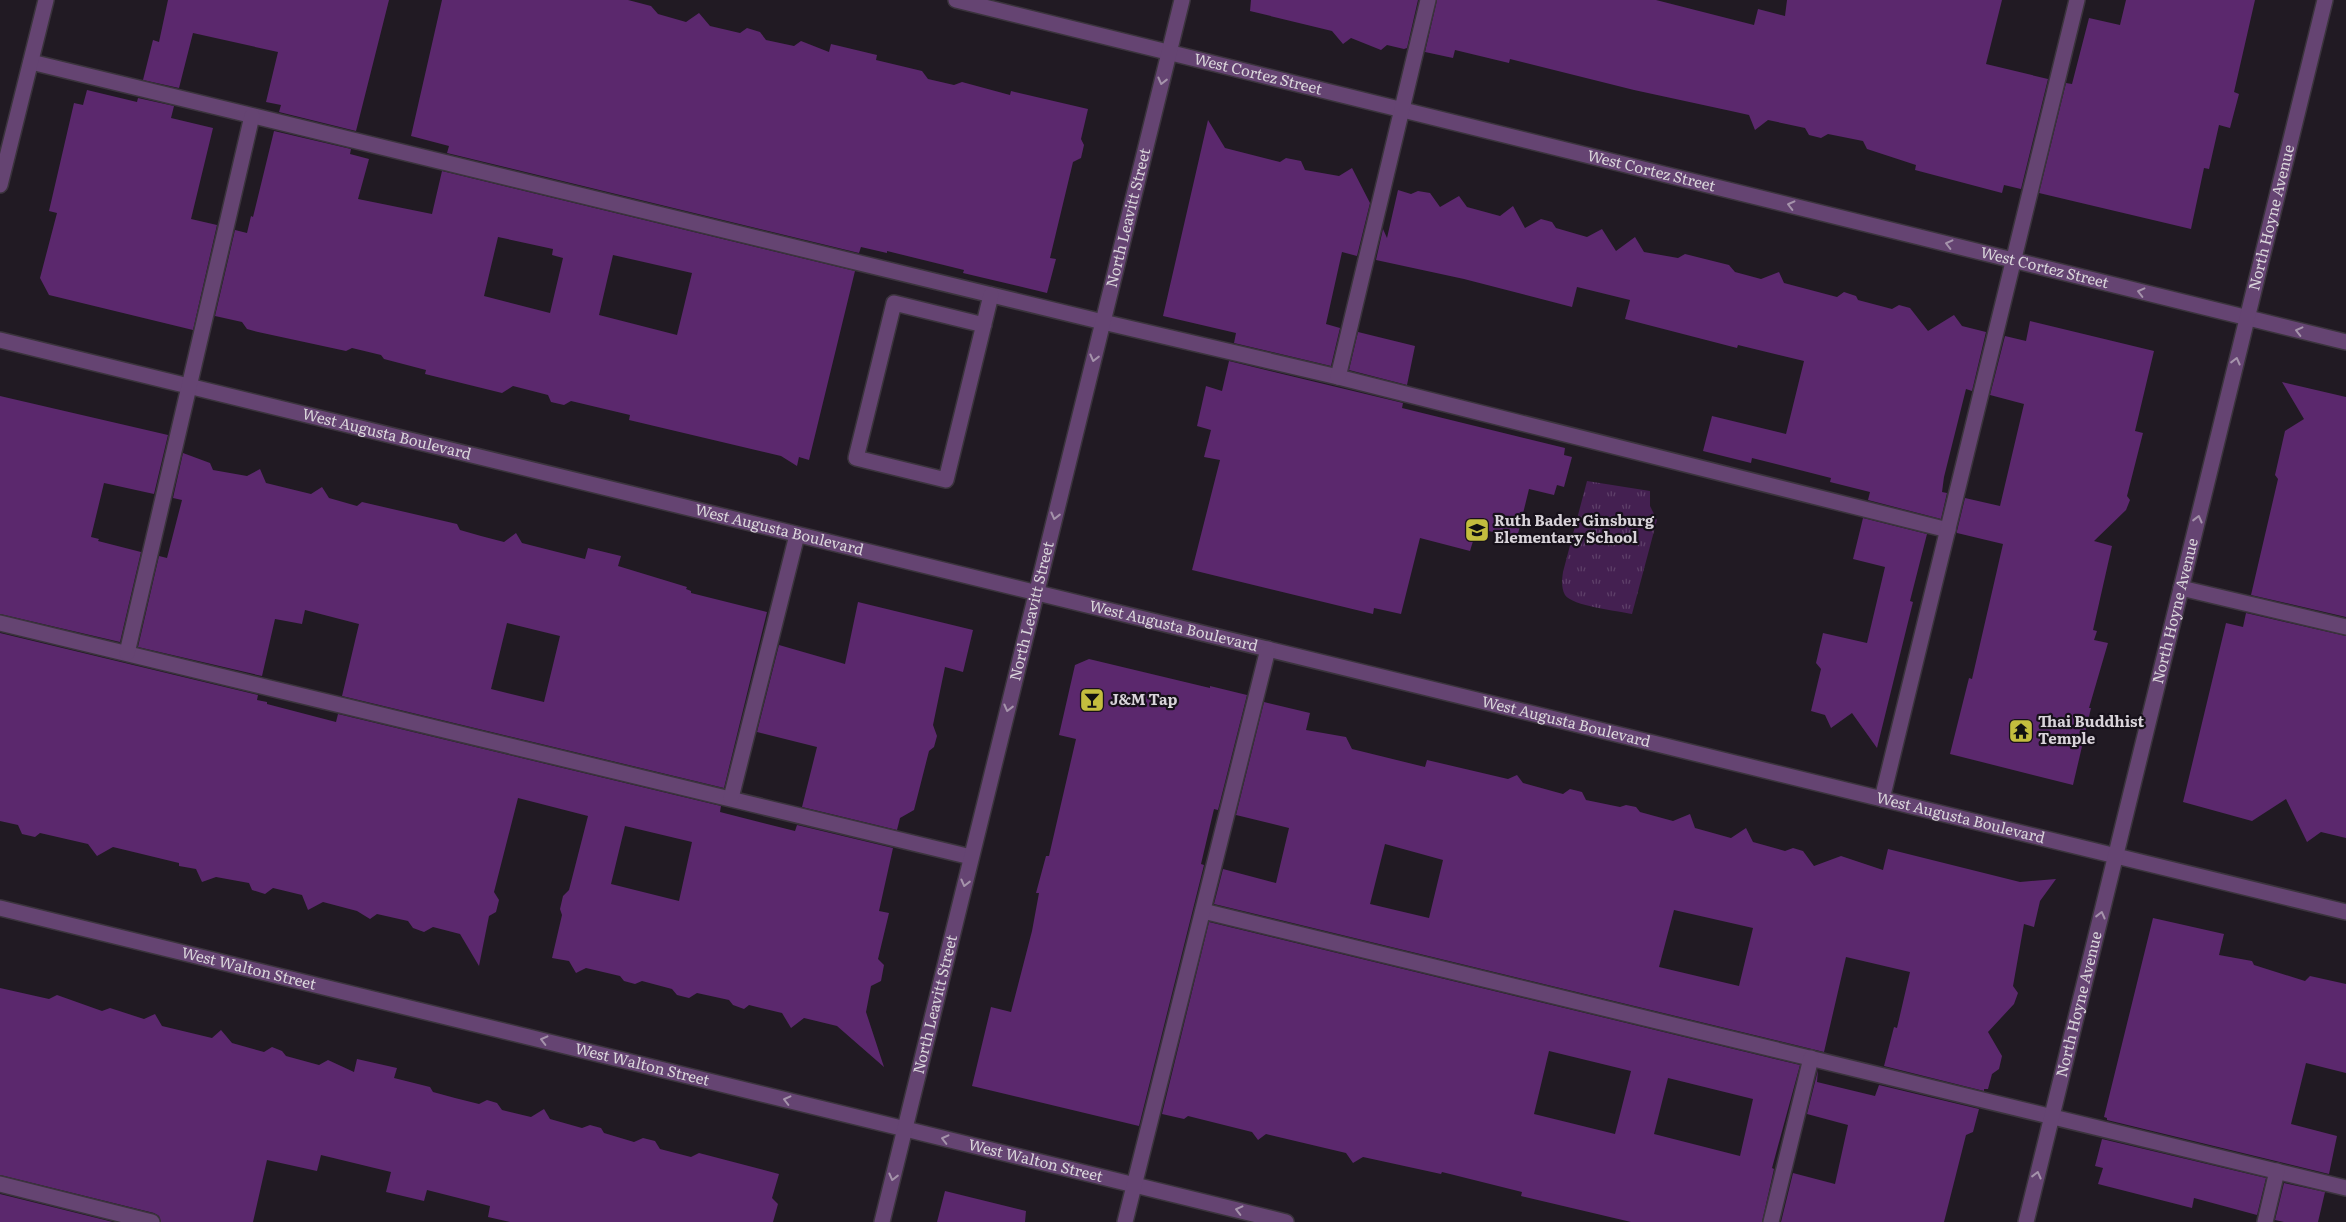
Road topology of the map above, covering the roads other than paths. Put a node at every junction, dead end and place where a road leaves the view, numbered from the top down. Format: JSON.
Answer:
{"nodes":[{"id":1,"x":46,"y":0,"type":"edge"},
{"id":2,"x":956,"y":0,"type":"edge"},
{"id":3,"x":1182,"y":0,"type":"edge"},
{"id":4,"x":1428,"y":0,"type":"edge"},
{"id":5,"x":2077,"y":0,"type":"edge"},
{"id":6,"x":2325,"y":0,"type":"edge"},
{"id":7,"x":1169,"y":53,"type":"junction"},
{"id":8,"x":30,"y":62,"type":"junction"},
{"id":9,"x":1402,"y":110,"type":"junction"},
{"id":10,"x":252,"y":116,"type":"junction"},
{"id":11,"x":0,"y":185,"type":"edge"},
{"id":12,"x":2013,"y":260,"type":"junction"},
{"id":13,"x":991,"y":295,"type":"junction"},
{"id":14,"x":2247,"y":318,"type":"junction"},
{"id":15,"x":1103,"y":322,"type":"junction"},
{"id":16,"x":984,"y":325,"type":"junction"},
{"id":17,"x":0,"y":340,"type":"edge"},
{"id":18,"x":2346,"y":342,"type":"edge"},
{"id":19,"x":1338,"y":377,"type":"junction"},
{"id":20,"x":190,"y":386,"type":"junction"},
{"id":21,"x":1948,"y":530,"type":"junction"},
{"id":22,"x":797,"y":535,"type":"junction"},
{"id":23,"x":2181,"y":588,"type":"junction"},
{"id":24,"x":1037,"y":593,"type":"junction"},
{"id":25,"x":0,"y":623,"type":"edge"},
{"id":26,"x":2346,"y":627,"type":"edge"},
{"id":27,"x":1268,"y":649,"type":"junction"},
{"id":28,"x":128,"y":653,"type":"junction"},
{"id":29,"x":730,"y":798,"type":"junction"},
{"id":30,"x":1882,"y":799,"type":"junction"},
{"id":31,"x":2115,"y":856,"type":"junction"},
{"id":32,"x":972,"y":857,"type":"junction"},
{"id":33,"x":0,"y":908,"type":"edge"},
{"id":34,"x":1203,"y":911,"type":"junction"},
{"id":35,"x":2346,"y":912,"type":"edge"},
{"id":36,"x":1811,"y":1058,"type":"junction"},
{"id":37,"x":2051,"y":1116,"type":"junction"},
{"id":38,"x":905,"y":1129,"type":"junction"},
{"id":39,"x":2277,"y":1171,"type":"junction"},
{"id":40,"x":0,"y":1184,"type":"edge"},
{"id":41,"x":1134,"y":1185,"type":"junction"},
{"id":42,"x":2346,"y":1188,"type":"edge"},
{"id":43,"x":152,"y":1222,"type":"edge"},
{"id":44,"x":882,"y":1222,"type":"edge"},
{"id":45,"x":1125,"y":1222,"type":"edge"},
{"id":46,"x":1286,"y":1222,"type":"edge"},
{"id":47,"x":1771,"y":1222,"type":"edge"},
{"id":48,"x":2026,"y":1222,"type":"edge"},
{"id":49,"x":2265,"y":1222,"type":"edge"}],
"edges":[{"from":1,"to":8,"type":"street"},
{"from":2,"to":7,"type":"street","name":"West Cortez Street"},
{"from":3,"to":7,"type":"street","name":"North Leavitt Street"},
{"from":4,"to":9,"type":"street"},
{"from":5,"to":12,"type":"street"},
{"from":6,"to":14,"type":"street","name":"North Hoyne Avenue"},
{"from":7,"to":9,"type":"street","name":"West Cortez Street"},
{"from":7,"to":15,"type":"street","name":"North Leavitt Street","one_way":true},
{"from":8,"to":10,"type":"street"},
{"from":8,"to":11,"type":"street"},
{"from":12,"to":9,"type":"street","name":"West Cortez Street","one_way":true},
{"from":9,"to":19,"type":"street"},
{"from":10,"to":13,"type":"street"},
{"from":10,"to":20,"type":"street"},
{"from":14,"to":12,"type":"street","name":"West Cortez Street","one_way":true},
{"from":12,"to":21,"type":"street"},
{"from":13,"to":15,"type":"street"},
{"from":13,"to":16,"type":"street"},
{"from":18,"to":14,"type":"street","name":"West Cortez Street","one_way":true},
{"from":23,"to":14,"type":"street","name":"North Hoyne Avenue","one_way":true},
{"from":15,"to":19,"type":"street"},
{"from":15,"to":24,"type":"street","name":"North Leavitt Street","one_way":true},
{"from":16,"to":16,"type":"street"},
{"from":17,"to":20,"type":"street","name":"West Augusta Boulevard"},
{"from":19,"to":21,"type":"street"},
{"from":20,"to":22,"type":"street","name":"West Augusta Boulevard"},
{"from":20,"to":28,"type":"street"},
{"from":21,"to":30,"type":"street"},
{"from":22,"to":24,"type":"street","name":"West Augusta Boulevard"},
{"from":22,"to":29,"type":"street"},
{"from":23,"to":26,"type":"street"},
{"from":23,"to":31,"type":"street","name":"North Hoyne Avenue"},
{"from":24,"to":27,"type":"street","name":"West Augusta Boulevard"},
{"from":24,"to":32,"type":"street","name":"North Leavitt Street","one_way":true},
{"from":25,"to":28,"type":"street"},
{"from":27,"to":30,"type":"street","name":"West Augusta Boulevard"},
{"from":27,"to":34,"type":"street"},
{"from":28,"to":29,"type":"street"},
{"from":29,"to":32,"type":"street"},
{"from":30,"to":31,"type":"street","name":"West Augusta Boulevard"},
{"from":31,"to":35,"type":"street","name":"West Augusta Boulevard"},
{"from":37,"to":31,"type":"street","name":"North Hoyne Avenue","one_way":true},
{"from":32,"to":38,"type":"street","name":"North Leavitt Street","one_way":true},
{"from":38,"to":33,"type":"street","name":"West Walton Street","one_way":true},
{"from":34,"to":36,"type":"street"},
{"from":34,"to":41,"type":"street"},
{"from":36,"to":37,"type":"street"},
{"from":36,"to":47,"type":"street"},
{"from":37,"to":39,"type":"street"},
{"from":48,"to":37,"type":"street","name":"North Hoyne Avenue","one_way":true},
{"from":41,"to":38,"type":"street","name":"West Walton Street","one_way":true},
{"from":38,"to":44,"type":"street","name":"North Leavitt Street","one_way":true},
{"from":39,"to":42,"type":"street"},
{"from":39,"to":49,"type":"street"},
{"from":40,"to":43,"type":"street"},
{"from":41,"to":45,"type":"street"},
{"from":46,"to":41,"type":"street","name":"West Walton Street","one_way":true}]}
